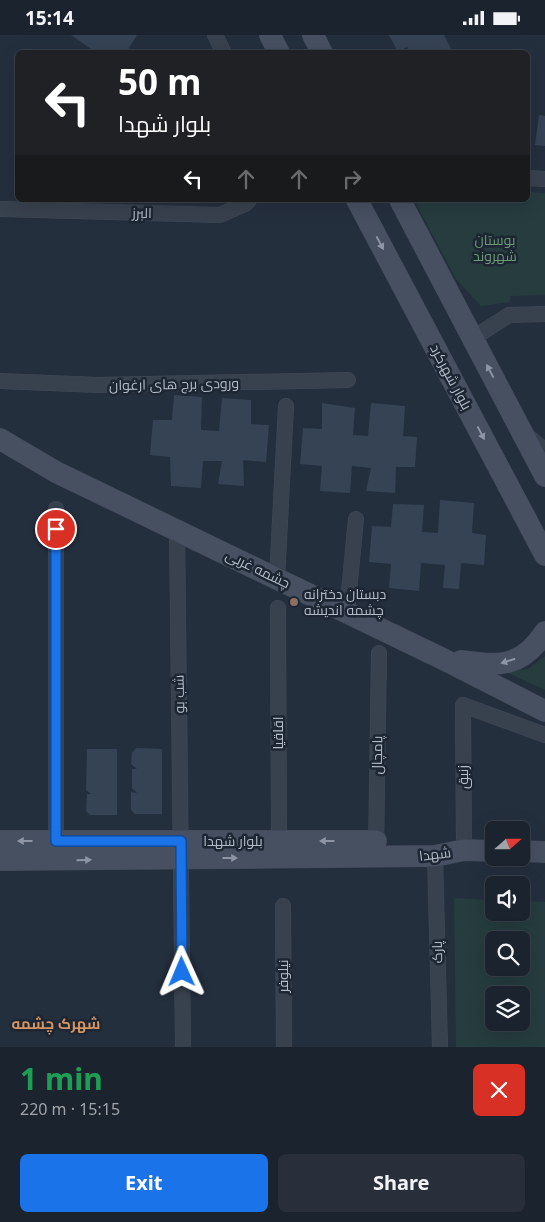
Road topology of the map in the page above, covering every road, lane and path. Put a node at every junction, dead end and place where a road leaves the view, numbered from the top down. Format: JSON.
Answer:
{"nodes":[{"id":1,"x":215,"y":35,"type":"edge"},
{"id":2,"x":270,"y":35,"type":"edge"},
{"id":3,"x":313,"y":35,"type":"edge"},
{"id":4,"x":222,"y":50,"type":"edge"},
{"id":5,"x":278,"y":50,"type":"edge"},
{"id":6,"x":320,"y":50,"type":"edge"},
{"id":7,"x":530,"y":178,"type":"edge"},
{"id":8,"x":545,"y":179,"type":"edge"},
{"id":9,"x":247,"y":202,"type":"edge"},
{"id":10,"x":358,"y":202,"type":"edge"},
{"id":11,"x":401,"y":202,"type":"edge"},
{"id":12,"x":0,"y":209,"type":"edge"},
{"id":13,"x":545,"y":314,"type":"edge"},
{"id":14,"x":472,"y":338,"type":"junction"},
{"id":15,"x":348,"y":380,"type":"dead end"},
{"id":16,"x":0,"y":381,"type":"edge"},
{"id":17,"x":286,"y":406,"type":"dead end"},
{"id":18,"x":513,"y":416,"type":"junction"},
{"id":19,"x":0,"y":439,"type":"edge"},
{"id":20,"x":545,"y":446,"type":"edge"},
{"id":21,"x":545,"y":476,"type":"edge"},
{"id":22,"x":56,"y":509,"type":"dead end"},
{"id":23,"x":356,"y":519,"type":"dead end"},
{"id":24,"x":177,"y":530,"type":"junction"},
{"id":25,"x":545,"y":555,"type":"edge"},
{"id":26,"x":277,"y":579,"type":"junction"},
{"id":27,"x":278,"y":608,"type":"dead end"},
{"id":28,"x":346,"y":612,"type":"junction"},
{"id":29,"x":545,"y":632,"type":"edge"},
{"id":30,"x":379,"y":653,"type":"dead end"},
{"id":31,"x":445,"y":659,"type":"junction"},
{"id":32,"x":545,"y":711,"type":"edge"},
{"id":33,"x":545,"y":735,"type":"edge"},
{"id":34,"x":0,"y":841,"type":"edge"},
{"id":35,"x":376,"y":849,"type":"junction"},
{"id":36,"x":56,"y":850,"type":"junction"},
{"id":37,"x":181,"y":850,"type":"junction"},
{"id":38,"x":279,"y":850,"type":"junction"},
{"id":39,"x":464,"y":850,"type":"junction"},
{"id":40,"x":485,"y":851,"type":"edge"},
{"id":41,"x":530,"y":851,"type":"edge"},
{"id":42,"x":545,"y":852,"type":"edge"},
{"id":43,"x":435,"y":856,"type":"junction"},
{"id":44,"x":0,"y":860,"type":"edge"},
{"id":45,"x":283,"y":906,"type":"dead end"},
{"id":46,"x":183,"y":1047,"type":"edge"},
{"id":47,"x":284,"y":1047,"type":"edge"},
{"id":48,"x":440,"y":1047,"type":"edge"}],
"edges":[{"from":1,"to":4,"type":"street"},
{"from":2,"to":5,"type":"street"},
{"from":3,"to":6,"type":"street"},
{"from":7,"to":8,"type":"street"},
{"from":9,"to":12,"type":"street","name":"البرز"},
{"from":10,"to":25,"type":"street","name":"بلوار شهرکرد","one_way":true},
{"from":11,"to":14,"type":"street"},
{"from":13,"to":14,"type":"street"},
{"from":18,"to":14,"type":"street","one_way":true},
{"from":15,"to":16,"type":"street","name":"ورودی برج های ارغوان"},
{"from":17,"to":26,"type":"street"},
{"from":18,"to":20,"type":"lane"},
{"from":18,"to":21,"type":"street"},
{"from":19,"to":24,"type":"street","name":"چشمه غربی"},
{"from":22,"to":36,"type":"street"},
{"from":23,"to":28,"type":"street"},
{"from":24,"to":26,"type":"street","name":"چشمه غربی"},
{"from":24,"to":37,"type":"street","name":"شب بو"},
{"from":26,"to":28,"type":"street","name":"چشمه غربی"},
{"from":27,"to":38,"type":"street","name":"اقاقیا"},
{"from":28,"to":31,"type":"street","name":"چشمه غربی"},
{"from":29,"to":31,"type":"street","one_way":true},
{"from":30,"to":35,"type":"street","name":"پامچال"},
{"from":31,"to":32,"type":"street","name":"چشمه غربی"},
{"from":33,"to":39,"type":"street","name":"زنبق"},
{"from":36,"to":34,"type":"street","name":"بلوار شهدا","one_way":true},
{"from":35,"to":38,"type":"street","name":"بلوار شهدا"},
{"from":35,"to":43,"type":"street","name":"شهدا"},
{"from":36,"to":37,"type":"street","name":"بلوار شهدا"},
{"from":36,"to":44,"type":"street","name":"بلوار شهدا"},
{"from":37,"to":38,"type":"street","name":"بلوار شهدا"},
{"from":37,"to":46,"type":"street","name":"شب بو"},
{"from":39,"to":40,"type":"street","name":"شهدا"},
{"from":39,"to":43,"type":"street","name":"شهدا"},
{"from":41,"to":42,"type":"street"},
{"from":43,"to":48,"type":"street","name":"پارک"},
{"from":45,"to":47,"type":"street","name":"نیلوفر"}]}
